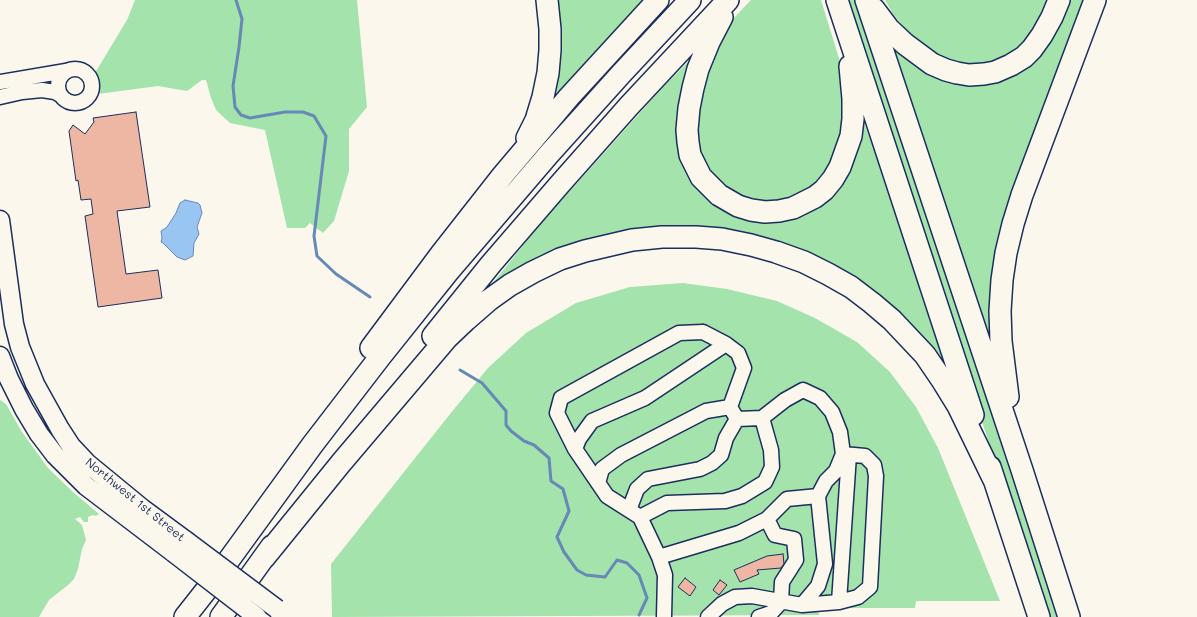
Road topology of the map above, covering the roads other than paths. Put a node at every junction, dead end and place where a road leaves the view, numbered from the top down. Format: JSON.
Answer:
{"nodes":[{"id":1,"x":547,"y":0,"type":"edge"},
{"id":2,"x":658,"y":0,"type":"edge"},
{"id":3,"x":690,"y":0,"type":"edge"},
{"id":4,"x":728,"y":0,"type":"edge"},
{"id":5,"x":733,"y":0,"type":"edge"},
{"id":6,"x":837,"y":0,"type":"edge"},
{"id":7,"x":867,"y":0,"type":"edge"},
{"id":8,"x":1059,"y":0,"type":"edge"},
{"id":9,"x":1095,"y":0,"type":"edge"},
{"id":10,"x":66,"y":71,"type":"junction"},
{"id":11,"x":0,"y":82,"type":"edge"},
{"id":12,"x":60,"y":95,"type":"junction"},
{"id":13,"x":0,"y":97,"type":"edge"},
{"id":14,"x":503,"y":175,"type":"junction"},
{"id":15,"x":0,"y":220,"type":"edge"},
{"id":16,"x":726,"y":344,"type":"junction"},
{"id":17,"x":0,"y":356,"type":"edge"},
{"id":18,"x":4,"y":381,"type":"edge"},
{"id":19,"x":730,"y":407,"type":"junction"},
{"id":20,"x":762,"y":418,"type":"junction"},
{"id":21,"x":737,"y":419,"type":"junction"},
{"id":22,"x":575,"y":449,"type":"junction"},
{"id":23,"x":846,"y":455,"type":"junction"},
{"id":24,"x":1022,"y":470,"type":"junction"},
{"id":25,"x":994,"y":480,"type":"junction"},
{"id":26,"x":598,"y":483,"type":"junction"},
{"id":27,"x":818,"y":496,"type":"junction"},
{"id":28,"x":634,"y":513,"type":"junction"},
{"id":29,"x":767,"y":519,"type":"junction"},
{"id":30,"x":249,"y":531,"type":"junction"},
{"id":31,"x":180,"y":546,"type":"junction"},
{"id":32,"x":659,"y":557,"type":"junction"},
{"id":33,"x":264,"y":558,"type":"junction"},
{"id":34,"x":1028,"y":581,"type":"junction"},
{"id":35,"x":1059,"y":585,"type":"junction"},
{"id":36,"x":781,"y":602,"type":"junction"},
{"id":37,"x":839,"y":602,"type":"junction"},
{"id":38,"x":802,"y":605,"type":"junction"},
{"id":39,"x":282,"y":613,"type":"edge"},
{"id":40,"x":185,"y":617,"type":"edge"},
{"id":41,"x":221,"y":617,"type":"edge"},
{"id":42,"x":257,"y":617,"type":"edge"},
{"id":43,"x":664,"y":617,"type":"edge"},
{"id":44,"x":708,"y":617,"type":"edge"},
{"id":45,"x":759,"y":617,"type":"edge"},
{"id":46,"x":1034,"y":617,"type":"edge"},
{"id":47,"x":1039,"y":617,"type":"edge"},
{"id":48,"x":1069,"y":617,"type":"edge"},
{"id":49,"x":1073,"y":617,"type":"edge"}],
"edges":[{"from":1,"to":14,"type":"highway"},
{"from":2,"to":14,"type":"highway"},
{"from":3,"to":30,"type":"highway"},
{"from":4,"to":33,"type":"highway"},
{"from":5,"to":6,"type":"highway"},
{"from":6,"to":25,"type":"highway"},
{"from":7,"to":8,"type":"highway"},
{"from":7,"to":24,"type":"highway"},
{"from":9,"to":24,"type":"highway"},
{"from":10,"to":11,"type":"street"},
{"from":10,"to":12,"type":"street"},
{"from":10,"to":12,"type":"street"},
{"from":12,"to":13,"type":"street"},
{"from":14,"to":30,"type":"highway"},
{"from":15,"to":31,"type":"main road","name":"Northwest 1st Street"},
{"from":16,"to":19,"type":"street"},
{"from":16,"to":22,"type":"street"},
{"from":16,"to":22,"type":"street"},
{"from":17,"to":18,"type":"main road","name":"Northwest 1st Street"},
{"from":18,"to":31,"type":"main road","name":"Northwest 1st Street"},
{"from":19,"to":21,"type":"street"},
{"from":19,"to":26,"type":"street"},
{"from":20,"to":21,"type":"street"},
{"from":20,"to":23,"type":"street"},
{"from":20,"to":28,"type":"street"},
{"from":21,"to":28,"type":"street"},
{"from":22,"to":26,"type":"street"},
{"from":23,"to":27,"type":"street"},
{"from":23,"to":37,"type":"street"},
{"from":23,"to":37,"type":"street"},
{"from":24,"to":35,"type":"highway"},
{"from":25,"to":33,"type":"highway"},
{"from":25,"to":34,"type":"highway"},
{"from":26,"to":28,"type":"street"},
{"from":27,"to":29,"type":"street"},
{"from":27,"to":38,"type":"street"},
{"from":28,"to":32,"type":"street"},
{"from":29,"to":32,"type":"street"},
{"from":29,"to":36,"type":"street"},
{"from":30,"to":40,"type":"highway"},
{"from":31,"to":39,"type":"main road","name":"Northwest 1st Street","bridge":true},
{"from":31,"to":42,"type":"main road","name":"Northwest 1st Street","bridge":true},
{"from":32,"to":43,"type":"street"},
{"from":33,"to":41,"type":"highway"},
{"from":34,"to":46,"type":"highway"},
{"from":34,"to":47,"type":"highway"},
{"from":35,"to":48,"type":"highway"},
{"from":35,"to":49,"type":"highway"},
{"from":36,"to":38,"type":"street"},
{"from":36,"to":44,"type":"street"},
{"from":36,"to":45,"type":"street"},
{"from":37,"to":38,"type":"street"}]}
